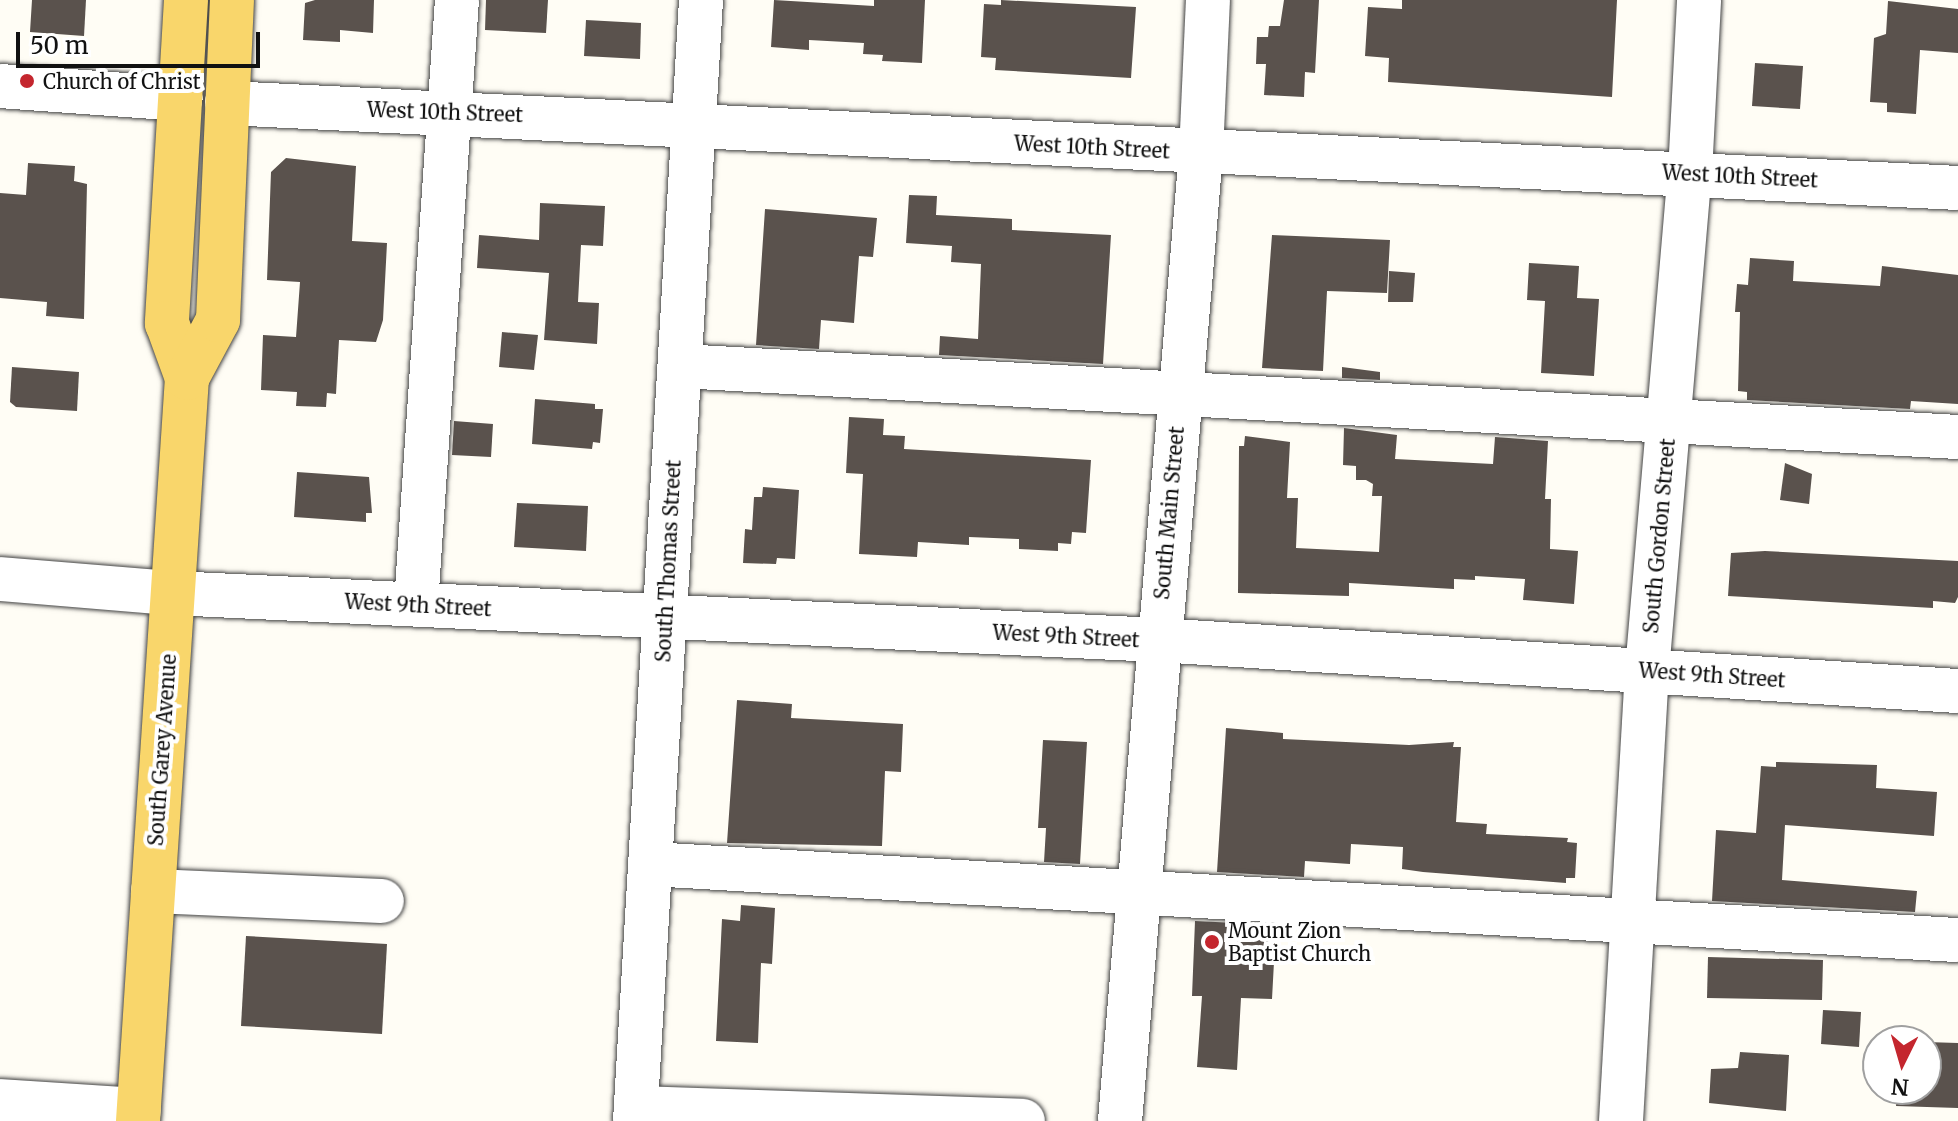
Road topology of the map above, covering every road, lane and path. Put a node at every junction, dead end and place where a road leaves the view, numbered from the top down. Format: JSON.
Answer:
{"nodes":[{"id":1,"x":186,"y":0,"type":"edge"},
{"id":2,"x":232,"y":0,"type":"edge"},
{"id":3,"x":457,"y":0,"type":"edge"},
{"id":4,"x":701,"y":0,"type":"edge"},
{"id":5,"x":1208,"y":0,"type":"edge"},
{"id":6,"x":1699,"y":0,"type":"edge"},
{"id":7,"x":0,"y":86,"type":"edge"},
{"id":8,"x":181,"y":99,"type":"junction"},
{"id":9,"x":227,"y":103,"type":"junction"},
{"id":10,"x":451,"y":111,"type":"junction"},
{"id":11,"x":694,"y":123,"type":"junction"},
{"id":12,"x":1201,"y":153,"type":"junction"},
{"id":13,"x":1690,"y":173,"type":"junction"},
{"id":14,"x":1958,"y":188,"type":"edge"},
{"id":15,"x":680,"y":366,"type":"junction"},
{"id":16,"x":187,"y":378,"type":"junction"},
{"id":17,"x":1180,"y":396,"type":"junction"},
{"id":18,"x":1669,"y":420,"type":"junction"},
{"id":19,"x":1958,"y":437,"type":"edge"},
{"id":20,"x":0,"y":579,"type":"edge"},
{"id":21,"x":172,"y":593,"type":"junction"},
{"id":22,"x":416,"y":604,"type":"junction"},
{"id":23,"x":665,"y":617,"type":"junction"},
{"id":24,"x":1158,"y":640,"type":"junction"},
{"id":25,"x":1647,"y":671,"type":"junction"},
{"id":26,"x":1958,"y":691,"type":"edge"},
{"id":27,"x":650,"y":864,"type":"junction"},
{"id":28,"x":153,"y":891,"type":"junction"},
{"id":29,"x":1138,"y":894,"type":"junction"},
{"id":30,"x":382,"y":901,"type":"dead end"},
{"id":31,"x":1632,"y":921,"type":"junction"},
{"id":32,"x":1958,"y":940,"type":"edge"},
{"id":33,"x":0,"y":1101,"type":"edge"},
{"id":34,"x":635,"y":1114,"type":"edge"},
{"id":35,"x":138,"y":1116,"type":"edge"},
{"id":36,"x":1023,"y":1121,"type":"edge"},
{"id":37,"x":1120,"y":1121,"type":"edge"},
{"id":38,"x":1621,"y":1121,"type":"edge"}],
"edges":[{"from":1,"to":8,"type":"main road","name":"South Garey Avenue"},
{"from":2,"to":9,"type":"main road","name":"South Garey Avenue"},
{"from":3,"to":10,"type":"street"},
{"from":4,"to":11,"type":"street","name":"South Thomas Street"},
{"from":5,"to":12,"type":"street","name":"South Main Street"},
{"from":6,"to":13,"type":"street","name":"South Gordon Street"},
{"from":7,"to":8,"type":"street"},
{"from":8,"to":16,"type":"main road","name":"South Garey Avenue"},
{"from":9,"to":10,"type":"street","name":"West 10th Street"},
{"from":9,"to":16,"type":"main road","name":"South Garey Avenue"},
{"from":10,"to":11,"type":"street","name":"West 10th Street"},
{"from":10,"to":22,"type":"street"},
{"from":11,"to":12,"type":"street","name":"West 10th Street"},
{"from":11,"to":15,"type":"street","name":"South Thomas Street"},
{"from":12,"to":13,"type":"street","name":"West 10th Street"},
{"from":12,"to":17,"type":"street","name":"South Main Street"},
{"from":13,"to":14,"type":"street","name":"West 10th Street"},
{"from":13,"to":18,"type":"street","name":"South Gordon Street"},
{"from":15,"to":17,"type":"street"},
{"from":15,"to":23,"type":"street","name":"South Thomas Street"},
{"from":16,"to":21,"type":"main road","name":"South Garey Avenue"},
{"from":17,"to":18,"type":"street"},
{"from":17,"to":24,"type":"street","name":"South Main Street"},
{"from":18,"to":19,"type":"street"},
{"from":18,"to":25,"type":"street","name":"South Gordon Street"},
{"from":20,"to":21,"type":"street","name":"West 9th Street"},
{"from":21,"to":22,"type":"street","name":"West 9th Street"},
{"from":21,"to":28,"type":"main road","name":"South Garey Avenue"},
{"from":22,"to":23,"type":"street","name":"West 9th Street"},
{"from":23,"to":24,"type":"street","name":"West 9th Street"},
{"from":23,"to":27,"type":"street","name":"South Thomas Street"},
{"from":24,"to":25,"type":"street","name":"West 9th Street"},
{"from":24,"to":29,"type":"street","name":"South Main Street"},
{"from":25,"to":26,"type":"street","name":"West 9th Street"},
{"from":25,"to":31,"type":"street","name":"South Gordon Street"},
{"from":27,"to":29,"type":"street"},
{"from":27,"to":34,"type":"street","name":"South Thomas Street"},
{"from":28,"to":30,"type":"street"},
{"from":28,"to":35,"type":"main road","name":"South Garey Avenue"},
{"from":29,"to":31,"type":"street"},
{"from":29,"to":37,"type":"street","name":"South Main Street"},
{"from":31,"to":32,"type":"street"},
{"from":31,"to":38,"type":"street","name":"South Gordon Street"},
{"from":33,"to":35,"type":"street"},
{"from":34,"to":36,"type":"street"}]}
